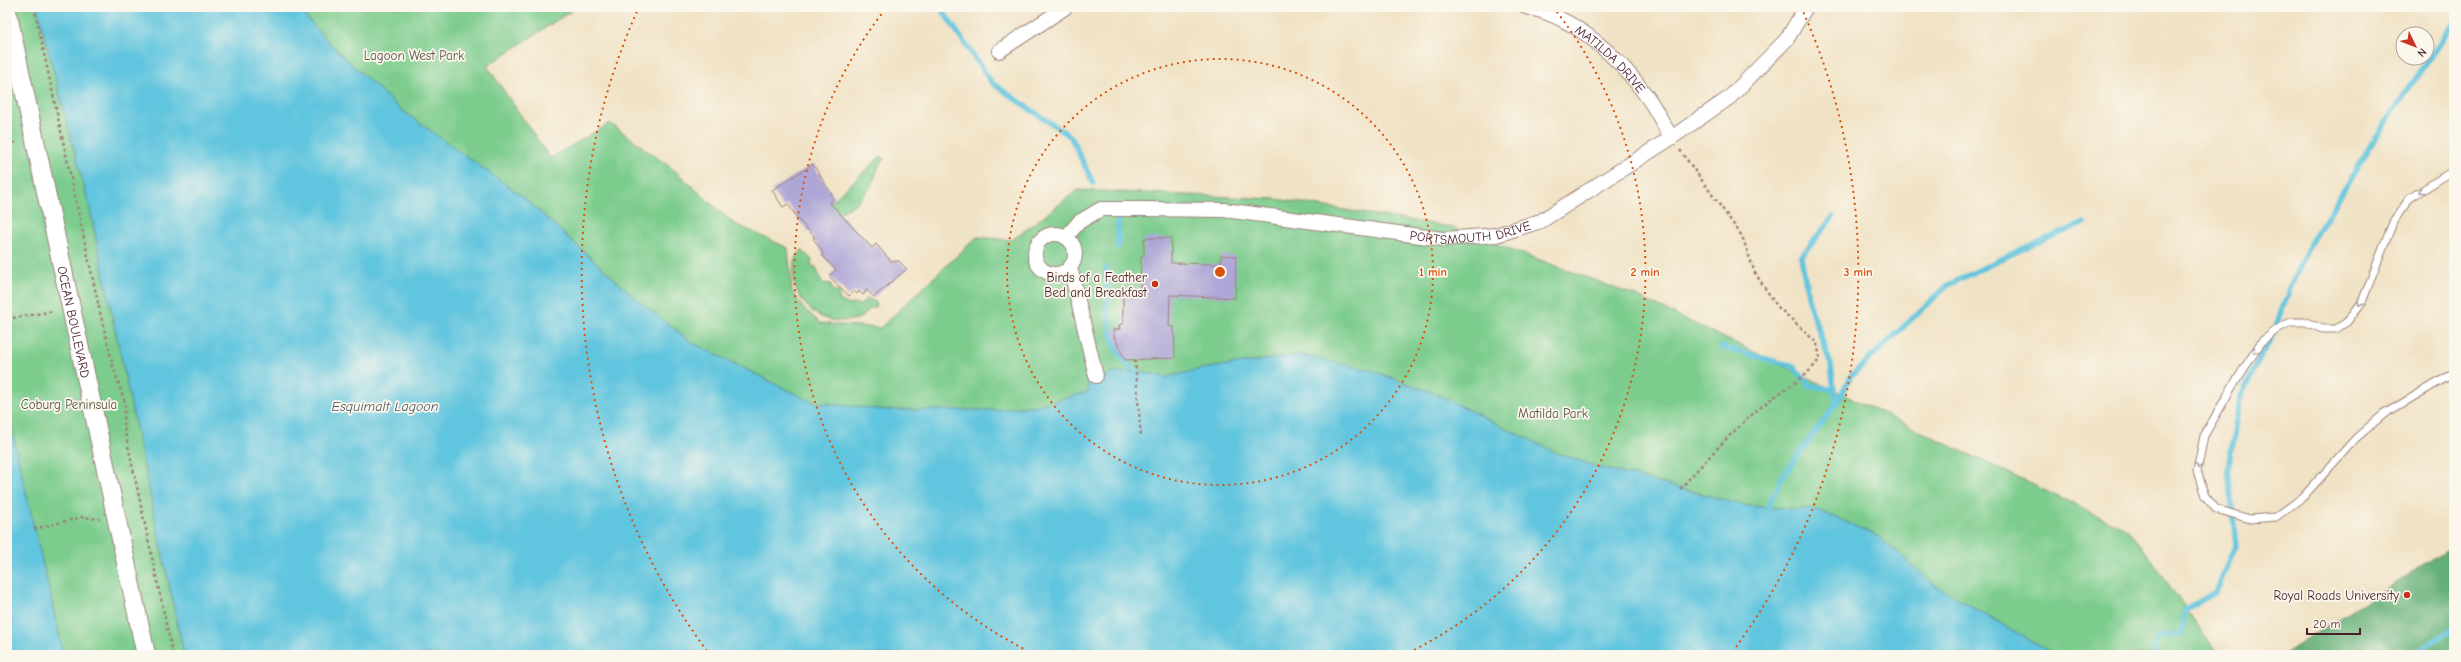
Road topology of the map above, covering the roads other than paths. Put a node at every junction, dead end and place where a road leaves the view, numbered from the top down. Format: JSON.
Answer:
{"nodes":[{"id":1,"x":1066,"y":7,"type":"edge"},
{"id":2,"x":1806,"y":7,"type":"edge"},
{"id":3,"x":1534,"y":8,"type":"edge"},
{"id":4,"x":7,"y":11,"type":"edge"},
{"id":5,"x":999,"y":51,"type":"dead end"},
{"id":6,"x":1671,"y":138,"type":"junction"},
{"id":7,"x":2454,"y":170,"type":"edge"},
{"id":8,"x":1066,"y":237,"type":"junction"},
{"id":9,"x":1070,"y":267,"type":"junction"},
{"id":10,"x":2454,"y":373,"type":"edge"},
{"id":11,"x":1096,"y":376,"type":"dead end"},
{"id":12,"x":146,"y":655,"type":"edge"}],
"edges":[{"from":1,"to":5,"type":"street"},
{"from":2,"to":6,"type":"street","name":"PORTSMOUTH DRIVE"},
{"from":3,"to":6,"type":"street","name":"MATILDA DRIVE"},
{"from":4,"to":12,"type":"street","name":"OCEAN BOULEVARD"},
{"from":6,"to":8,"type":"street","name":"PORTSMOUTH DRIVE"},
{"from":7,"to":10,"type":"lane","one_way":true},
{"from":8,"to":9,"type":"street"},
{"from":8,"to":9,"type":"street"},
{"from":9,"to":11,"type":"street"}]}
